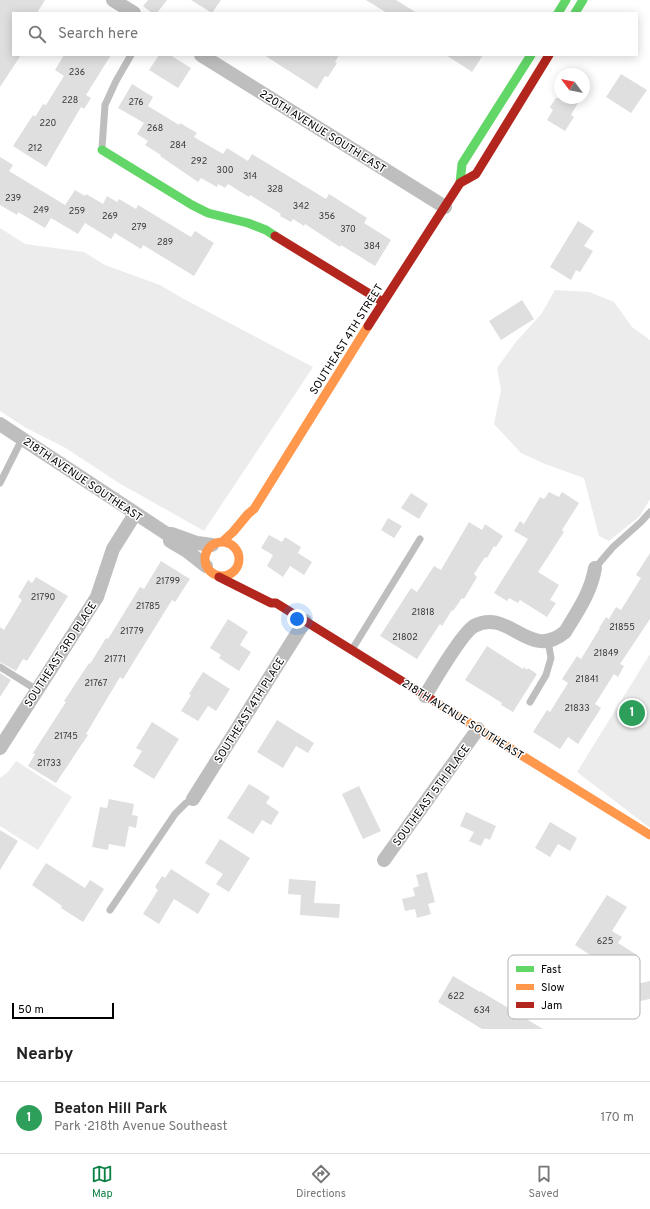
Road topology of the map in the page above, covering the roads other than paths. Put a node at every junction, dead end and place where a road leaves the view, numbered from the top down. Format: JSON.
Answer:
{"nodes":[{"id":1,"x":113,"y":0,"type":"edge"},
{"id":2,"x":566,"y":0,"type":"edge"},
{"id":3,"x":583,"y":0,"type":"edge"},
{"id":4,"x":132,"y":12,"type":"edge"},
{"id":5,"x":559,"y":12,"type":"edge"},
{"id":6,"x":576,"y":12,"type":"edge"},
{"id":7,"x":130,"y":56,"type":"edge"},
{"id":8,"x":203,"y":56,"type":"edge"},
{"id":9,"x":530,"y":56,"type":"edge"},
{"id":10,"x":548,"y":56,"type":"edge"},
{"id":11,"x":102,"y":150,"type":"joint"},
{"id":12,"x":460,"y":183,"type":"junction"},
{"id":13,"x":445,"y":207,"type":"junction"},
{"id":14,"x":383,"y":302,"type":"junction"},
{"id":15,"x":0,"y":424,"type":"edge"},
{"id":16,"x":22,"y":439,"type":"junction"},
{"id":17,"x":0,"y":483,"type":"edge"},
{"id":18,"x":254,"y":509,"type":"junction"},
{"id":19,"x":650,"y":512,"type":"edge"},
{"id":20,"x":135,"y":514,"type":"junction"},
{"id":21,"x":250,"y":528,"type":"dead end"},
{"id":22,"x":166,"y":534,"type":"junction"},
{"id":23,"x":420,"y":539,"type":"dead end"},
{"id":24,"x":217,"y":543,"type":"junction"},
{"id":25,"x":206,"y":566,"type":"junction"},
{"id":26,"x":595,"y":568,"type":"joint"},
{"id":27,"x":219,"y":577,"type":"junction"},
{"id":28,"x":256,"y":586,"type":"dead end"},
{"id":29,"x":276,"y":603,"type":"junction"},
{"id":30,"x":305,"y":621,"type":"junction"},
{"id":31,"x":548,"y":641,"type":"junction"},
{"id":32,"x":352,"y":650,"type":"junction"},
{"id":33,"x":0,"y":667,"type":"edge"},
{"id":34,"x":37,"y":690,"type":"junction"},
{"id":35,"x":425,"y":696,"type":"junction"},
{"id":36,"x":530,"y":702,"type":"dead end"},
{"id":37,"x":478,"y":729,"type":"junction"},
{"id":38,"x":0,"y":748,"type":"edge"},
{"id":39,"x":193,"y":799,"type":"joint"},
{"id":40,"x":650,"y":835,"type":"edge"},
{"id":41,"x":384,"y":860,"type":"dead end"},
{"id":42,"x":110,"y":910,"type":"dead end"}],
"edges":[{"from":1,"to":4,"type":"street"},
{"from":2,"to":5,"type":"street"},
{"from":3,"to":6,"type":"street"},
{"from":7,"to":11,"type":"lane"},
{"from":8,"to":13,"type":"street","name":"220TH AVENUE SOUTH EAST"},
{"from":9,"to":12,"type":"street","name":"SOUTHEAST 4TH STREET"},
{"from":10,"to":12,"type":"street","name":"SOUTHEAST 4TH STREET"},
{"from":11,"to":14,"type":"street"},
{"from":12,"to":13,"type":"street","name":"SOUTHEAST 4TH STREET"},
{"from":13,"to":14,"type":"street","name":"SOUTHEAST 4TH STREET"},
{"from":14,"to":18,"type":"street","name":"SOUTHEAST 4TH STREET"},
{"from":15,"to":16,"type":"street","name":"218TH AVENUE SOUTHEAST"},
{"from":16,"to":17,"type":"lane"},
{"from":16,"to":20,"type":"street","name":"218TH AVENUE SOUTHEAST"},
{"from":18,"to":21,"type":"street","name":"SOUTHEAST 4TH STREET"},
{"from":18,"to":24,"type":"street","name":"SOUTHEAST 4TH STREET"},
{"from":19,"to":26,"type":"lane"},
{"from":20,"to":22,"type":"street","name":"218TH AVENUE SOUTHEAST"},
{"from":20,"to":34,"type":"street","name":"SOUTHEAST 3RD PLACE"},
{"from":22,"to":24,"type":"street","name":"218TH AVENUE SOUTHEAST"},
{"from":22,"to":25,"type":"street","name":"218TH AVENUE SOUTHEAST"},
{"from":23,"to":32,"type":"lane"},
{"from":24,"to":25,"type":"street"},
{"from":24,"to":27,"type":"street"},
{"from":25,"to":27,"type":"street"},
{"from":26,"to":31,"type":"street"},
{"from":27,"to":29,"type":"street","name":"218TH AVENUE SOUTHEAST"},
{"from":28,"to":29,"type":"street","name":"218TH AVENUE SOUTHEAST"},
{"from":29,"to":30,"type":"street","name":"218TH AVENUE SOUTHEAST"},
{"from":30,"to":32,"type":"street","name":"218TH AVENUE SOUTHEAST"},
{"from":30,"to":39,"type":"street","name":"SOUTHEAST 4TH PLACE"},
{"from":31,"to":35,"type":"street"},
{"from":31,"to":36,"type":"lane"},
{"from":32,"to":35,"type":"street","name":"218TH AVENUE SOUTHEAST"},
{"from":33,"to":34,"type":"lane"},
{"from":34,"to":38,"type":"street","name":"SOUTHEAST 3RD PLACE"},
{"from":35,"to":37,"type":"street","name":"218TH AVENUE SOUTHEAST"},
{"from":37,"to":40,"type":"street","name":"218TH AVENUE SOUTHEAST"},
{"from":37,"to":41,"type":"street","name":"SOUTHEAST 5TH PLACE"},
{"from":39,"to":42,"type":"lane"}]}
